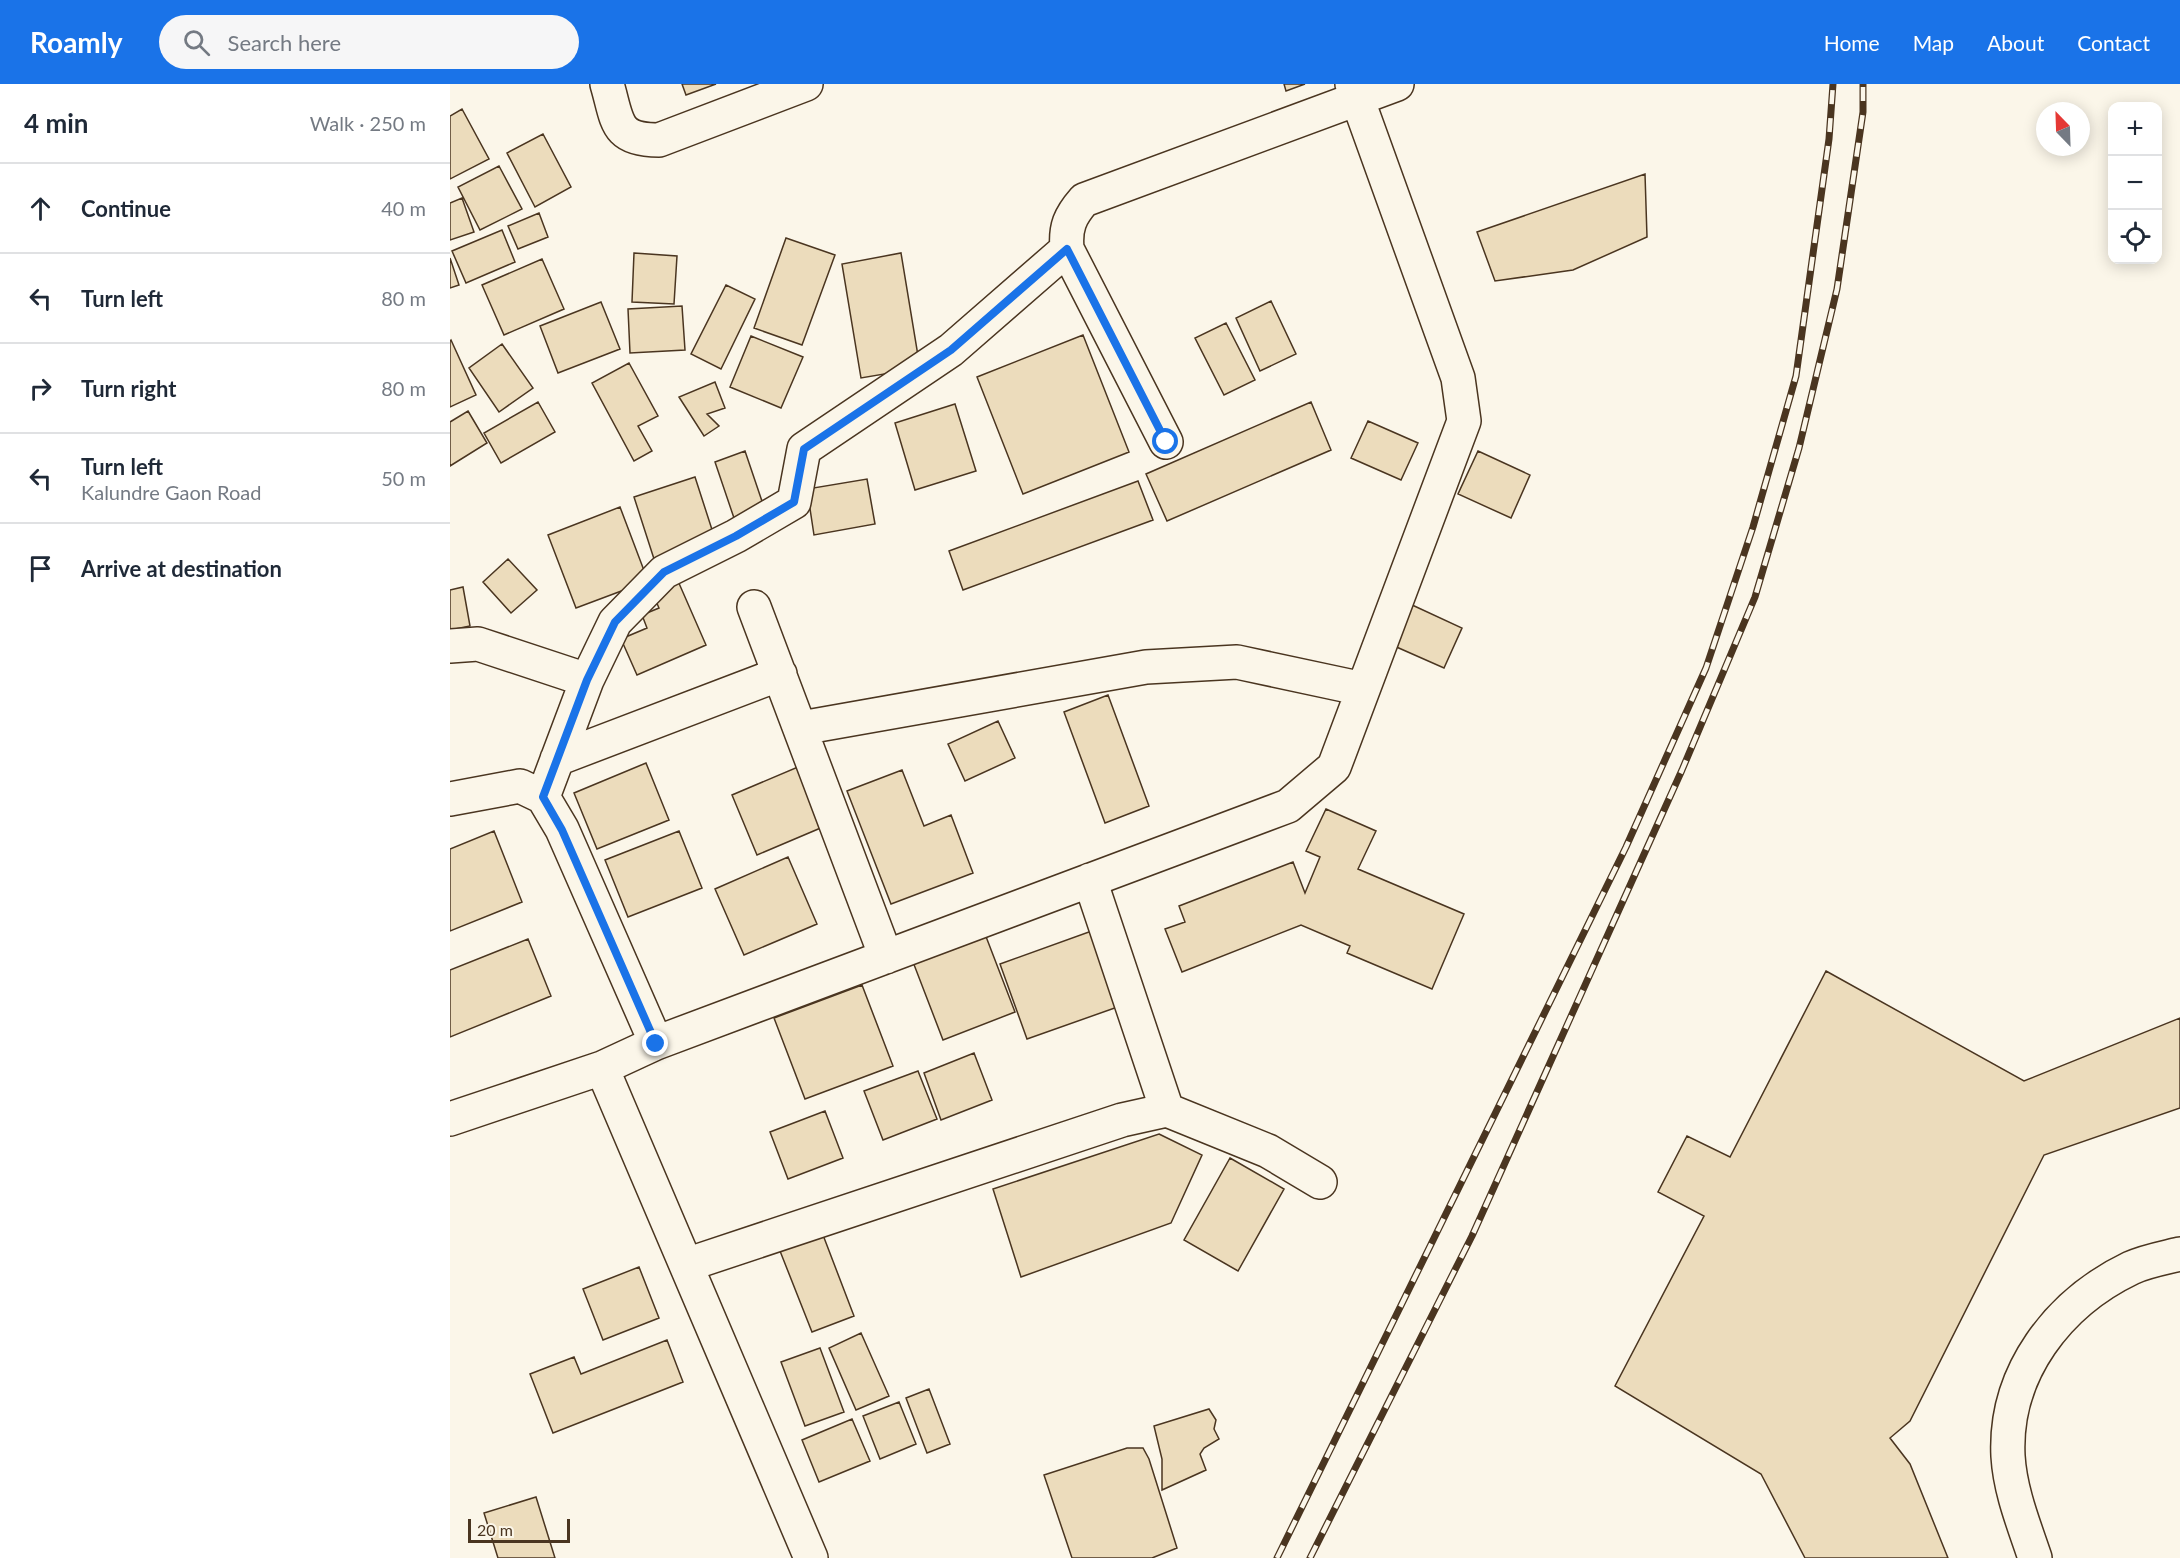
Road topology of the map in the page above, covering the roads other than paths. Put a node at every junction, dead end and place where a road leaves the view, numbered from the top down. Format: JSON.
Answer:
{"nodes":[{"id":1,"x":607,"y":84,"type":"edge"},
{"id":2,"x":806,"y":84,"type":"edge"},
{"id":3,"x":1397,"y":84,"type":"edge"},
{"id":4,"x":1355,"y":91,"type":"edge"},
{"id":5,"x":1067,"y":249,"type":"junction"},
{"id":6,"x":1166,"y":442,"type":"dead end"},
{"id":7,"x":754,"y":607,"type":"dead end"},
{"id":8,"x":450,"y":646,"type":"edge"},
{"id":9,"x":780,"y":674,"type":"junction"},
{"id":10,"x":587,"y":680,"type":"junction"},
{"id":11,"x":1363,"y":689,"type":"junction"},
{"id":12,"x":801,"y":728,"type":"junction"},
{"id":13,"x":557,"y":759,"type":"junction"},
{"id":14,"x":543,"y":797,"type":"junction"},
{"id":15,"x":450,"y":800,"type":"edge"},
{"id":16,"x":1090,"y":880,"type":"junction"},
{"id":17,"x":886,"y":957,"type":"junction"},
{"id":18,"x":656,"y":1044,"type":"junction"},
{"id":19,"x":602,"y":1068,"type":"junction"},
{"id":20,"x":1167,"y":1110,"type":"junction"},
{"id":21,"x":450,"y":1119,"type":"edge"},
{"id":22,"x":1320,"y":1182,"type":"dead end"},
{"id":23,"x":2180,"y":1254,"type":"edge"},
{"id":24,"x":686,"y":1265,"type":"junction"},
{"id":25,"x":811,"y":1558,"type":"edge"},
{"id":26,"x":2035,"y":1558,"type":"edge"}],
"edges":[{"from":1,"to":2,"type":"street"},
{"from":3,"to":4,"type":"street"},
{"from":4,"to":5,"type":"street"},
{"from":4,"to":11,"type":"street"},
{"from":5,"to":6,"type":"street"},
{"from":5,"to":10,"type":"street"},
{"from":7,"to":9,"type":"street"},
{"from":8,"to":10,"type":"street"},
{"from":9,"to":12,"type":"street"},
{"from":9,"to":13,"type":"street"},
{"from":10,"to":13,"type":"street"},
{"from":11,"to":12,"type":"street"},
{"from":11,"to":16,"type":"street"},
{"from":12,"to":17,"type":"street"},
{"from":13,"to":14,"type":"street"},
{"from":14,"to":15,"type":"street"},
{"from":14,"to":18,"type":"street"},
{"from":16,"to":17,"type":"street"},
{"from":16,"to":20,"type":"street"},
{"from":17,"to":18,"type":"street"},
{"from":18,"to":19,"type":"street"},
{"from":19,"to":21,"type":"street"},
{"from":19,"to":24,"type":"street"},
{"from":20,"to":22,"type":"street"},
{"from":20,"to":24,"type":"street"},
{"from":23,"to":26,"type":"street"},
{"from":24,"to":25,"type":"street"}]}
